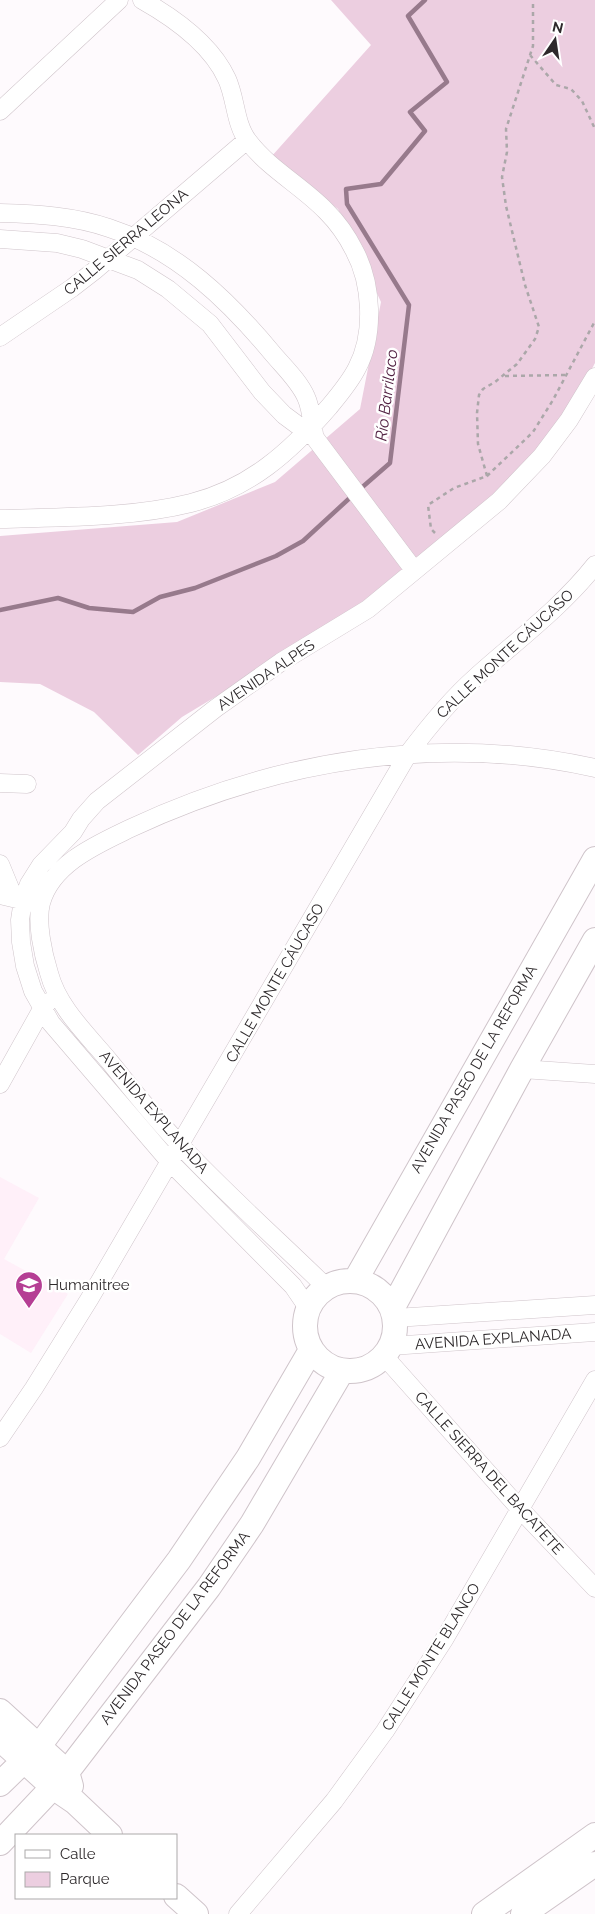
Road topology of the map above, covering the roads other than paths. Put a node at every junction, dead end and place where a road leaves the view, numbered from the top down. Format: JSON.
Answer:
{"nodes":[{"id":1,"x":120,"y":0,"type":"edge"},
{"id":2,"x":142,"y":0,"type":"edge"},
{"id":3,"x":0,"y":111,"type":"edge"},
{"id":4,"x":247,"y":140,"type":"junction"},
{"id":5,"x":0,"y":213,"type":"edge"},
{"id":6,"x":135,"y":238,"type":"junction"},
{"id":7,"x":0,"y":239,"type":"edge"},
{"id":8,"x":108,"y":258,"type":"junction"},
{"id":9,"x":0,"y":337,"type":"edge"},
{"id":10,"x":595,"y":377,"type":"edge"},
{"id":11,"x":314,"y":436,"type":"junction"},
{"id":12,"x":0,"y":519,"type":"edge"},
{"id":13,"x":595,"y":565,"type":"edge"},
{"id":14,"x":414,"y":570,"type":"junction"},
{"id":15,"x":408,"y":754,"type":"junction"},
{"id":16,"x":595,"y":768,"type":"edge"},
{"id":17,"x":0,"y":783,"type":"edge"},
{"id":18,"x":28,"y":784,"type":"dead end"},
{"id":19,"x":73,"y":832,"type":"junction"},
{"id":20,"x":85,"y":853,"type":"junction"},
{"id":21,"x":595,"y":859,"type":"edge"},
{"id":22,"x":0,"y":864,"type":"edge"},
{"id":23,"x":12,"y":898,"type":"edge"},
{"id":24,"x":40,"y":904,"type":"junction"},
{"id":25,"x":595,"y":940,"type":"edge"},
{"id":26,"x":57,"y":993,"type":"junction"},
{"id":27,"x":42,"y":1009,"type":"junction"},
{"id":28,"x":522,"y":1068,"type":"junction"},
{"id":29,"x":595,"y":1074,"type":"edge"},
{"id":30,"x":0,"y":1084,"type":"edge"},
{"id":31,"x":181,"y":1145,"type":"junction"},
{"id":32,"x":170,"y":1162,"type":"junction"},
{"id":33,"x":355,"y":1281,"type":"junction"},
{"id":34,"x":326,"y":1287,"type":"junction"},
{"id":35,"x":595,"y":1305,"type":"edge"},
{"id":36,"x":308,"y":1308,"type":"junction"},
{"id":37,"x":393,"y":1313,"type":"junction"},
{"id":38,"x":595,"y":1332,"type":"edge"},
{"id":39,"x":311,"y":1350,"type":"junction"},
{"id":40,"x":387,"y":1351,"type":"junction"},
{"id":41,"x":342,"y":1371,"type":"junction"},
{"id":42,"x":595,"y":1380,"type":"edge"},
{"id":43,"x":0,"y":1438,"type":"edge"},
{"id":44,"x":520,"y":1509,"type":"junction"},
{"id":45,"x":595,"y":1588,"type":"edge"},
{"id":46,"x":0,"y":1711,"type":"edge"},
{"id":47,"x":0,"y":1739,"type":"edge"},
{"id":48,"x":31,"y":1753,"type":"junction"},
{"id":49,"x":60,"y":1780,"type":"junction"},
{"id":50,"x":0,"y":1784,"type":"edge"},
{"id":51,"x":109,"y":1834,"type":"edge"},
{"id":52,"x":595,"y":1835,"type":"edge"},
{"id":53,"x":0,"y":1843,"type":"edge"},
{"id":54,"x":595,"y":1864,"type":"edge"},
{"id":55,"x":178,"y":1898,"type":"edge"},
{"id":56,"x":196,"y":1914,"type":"edge"},
{"id":57,"x":238,"y":1914,"type":"edge"},
{"id":58,"x":484,"y":1914,"type":"edge"},
{"id":59,"x":523,"y":1914,"type":"edge"}],
"edges":[{"from":1,"to":3,"type":"street"},
{"from":2,"to":4,"type":"street"},
{"from":4,"to":6,"type":"street","name":"CALLE SIERRA LEONA"},
{"from":4,"to":11,"type":"street"},
{"from":5,"to":6,"type":"street"},
{"from":6,"to":8,"type":"street","name":"CALLE SIERRA LEONA"},
{"from":6,"to":11,"type":"street"},
{"from":7,"to":8,"type":"street"},
{"from":8,"to":9,"type":"street","name":"CALLE SIERRA LEONA"},
{"from":8,"to":11,"type":"street"},
{"from":10,"to":14,"type":"street","name":"AVENIDA ALPES"},
{"from":11,"to":12,"type":"street"},
{"from":11,"to":14,"type":"street"},
{"from":13,"to":15,"type":"street","name":"CALLE MONTE CÁUCASO"},
{"from":14,"to":19,"type":"street","name":"AVENIDA ALPES"},
{"from":15,"to":16,"type":"street"},
{"from":15,"to":20,"type":"street"},
{"from":15,"to":31,"type":"street","name":"CALLE MONTE CÁUCASO"},
{"from":17,"to":18,"type":"street"},
{"from":19,"to":20,"type":"street"},
{"from":19,"to":23,"type":"street","name":"AVENIDA ALPES"},
{"from":20,"to":24,"type":"street"},
{"from":21,"to":33,"type":"main road","name":"AVENIDA PASEO DE LA REFORMA"},
{"from":22,"to":23,"type":"street"},
{"from":23,"to":24,"type":"street"},
{"from":23,"to":27,"type":"street","name":"AVENIDA ALPES"},
{"from":24,"to":26,"type":"street","name":"AVENIDA EXPLANADA"},
{"from":25,"to":28,"type":"main road"},
{"from":26,"to":27,"type":"street"},
{"from":26,"to":31,"type":"street","name":"AVENIDA EXPLANADA"},
{"from":27,"to":30,"type":"street"},
{"from":27,"to":32,"type":"street","name":"AVENIDA EXPLANADA"},
{"from":28,"to":29,"type":"street"},
{"from":28,"to":37,"type":"main road"},
{"from":31,"to":32,"type":"street","name":"CALLE MONTE CÁUCASO"},
{"from":31,"to":34,"type":"street","name":"AVENIDA EXPLANADA"},
{"from":32,"to":36,"type":"street","name":"AVENIDA EXPLANADA"},
{"from":32,"to":43,"type":"street","name":"CALLE MONTE CÁUCASO"},
{"from":33,"to":34,"type":"main road"},
{"from":33,"to":37,"type":"main road"},
{"from":34,"to":36,"type":"main road"},
{"from":35,"to":37,"type":"street","name":"AVENIDA EXPLANADA"},
{"from":36,"to":39,"type":"main road"},
{"from":37,"to":40,"type":"main road"},
{"from":38,"to":40,"type":"street","name":"AVENIDA EXPLANADA"},
{"from":39,"to":41,"type":"main road"},
{"from":39,"to":48,"type":"main road"},
{"from":40,"to":41,"type":"main road"},
{"from":40,"to":44,"type":"street","name":"CALLE SIERRA DEL BACATETE"},
{"from":41,"to":49,"type":"main road","name":"AVENIDA PASEO DE LA REFORMA"},
{"from":42,"to":44,"type":"street","name":"CALLE MONTE BLANCO"},
{"from":44,"to":45,"type":"street","name":"CALLE SIERRA DEL BACATETE"},
{"from":44,"to":57,"type":"street","name":"CALLE MONTE BLANCO"},
{"from":46,"to":48,"type":"main road"},
{"from":47,"to":48,"type":"main road"},
{"from":48,"to":49,"type":"main road"},
{"from":48,"to":50,"type":"main road"},
{"from":49,"to":51,"type":"main road"},
{"from":49,"to":53,"type":"main road","name":"AVENIDA PASEO DE LA REFORMA"},
{"from":52,"to":58,"type":"main road"},
{"from":54,"to":59,"type":"main road"},
{"from":55,"to":56,"type":"main road"}]}
